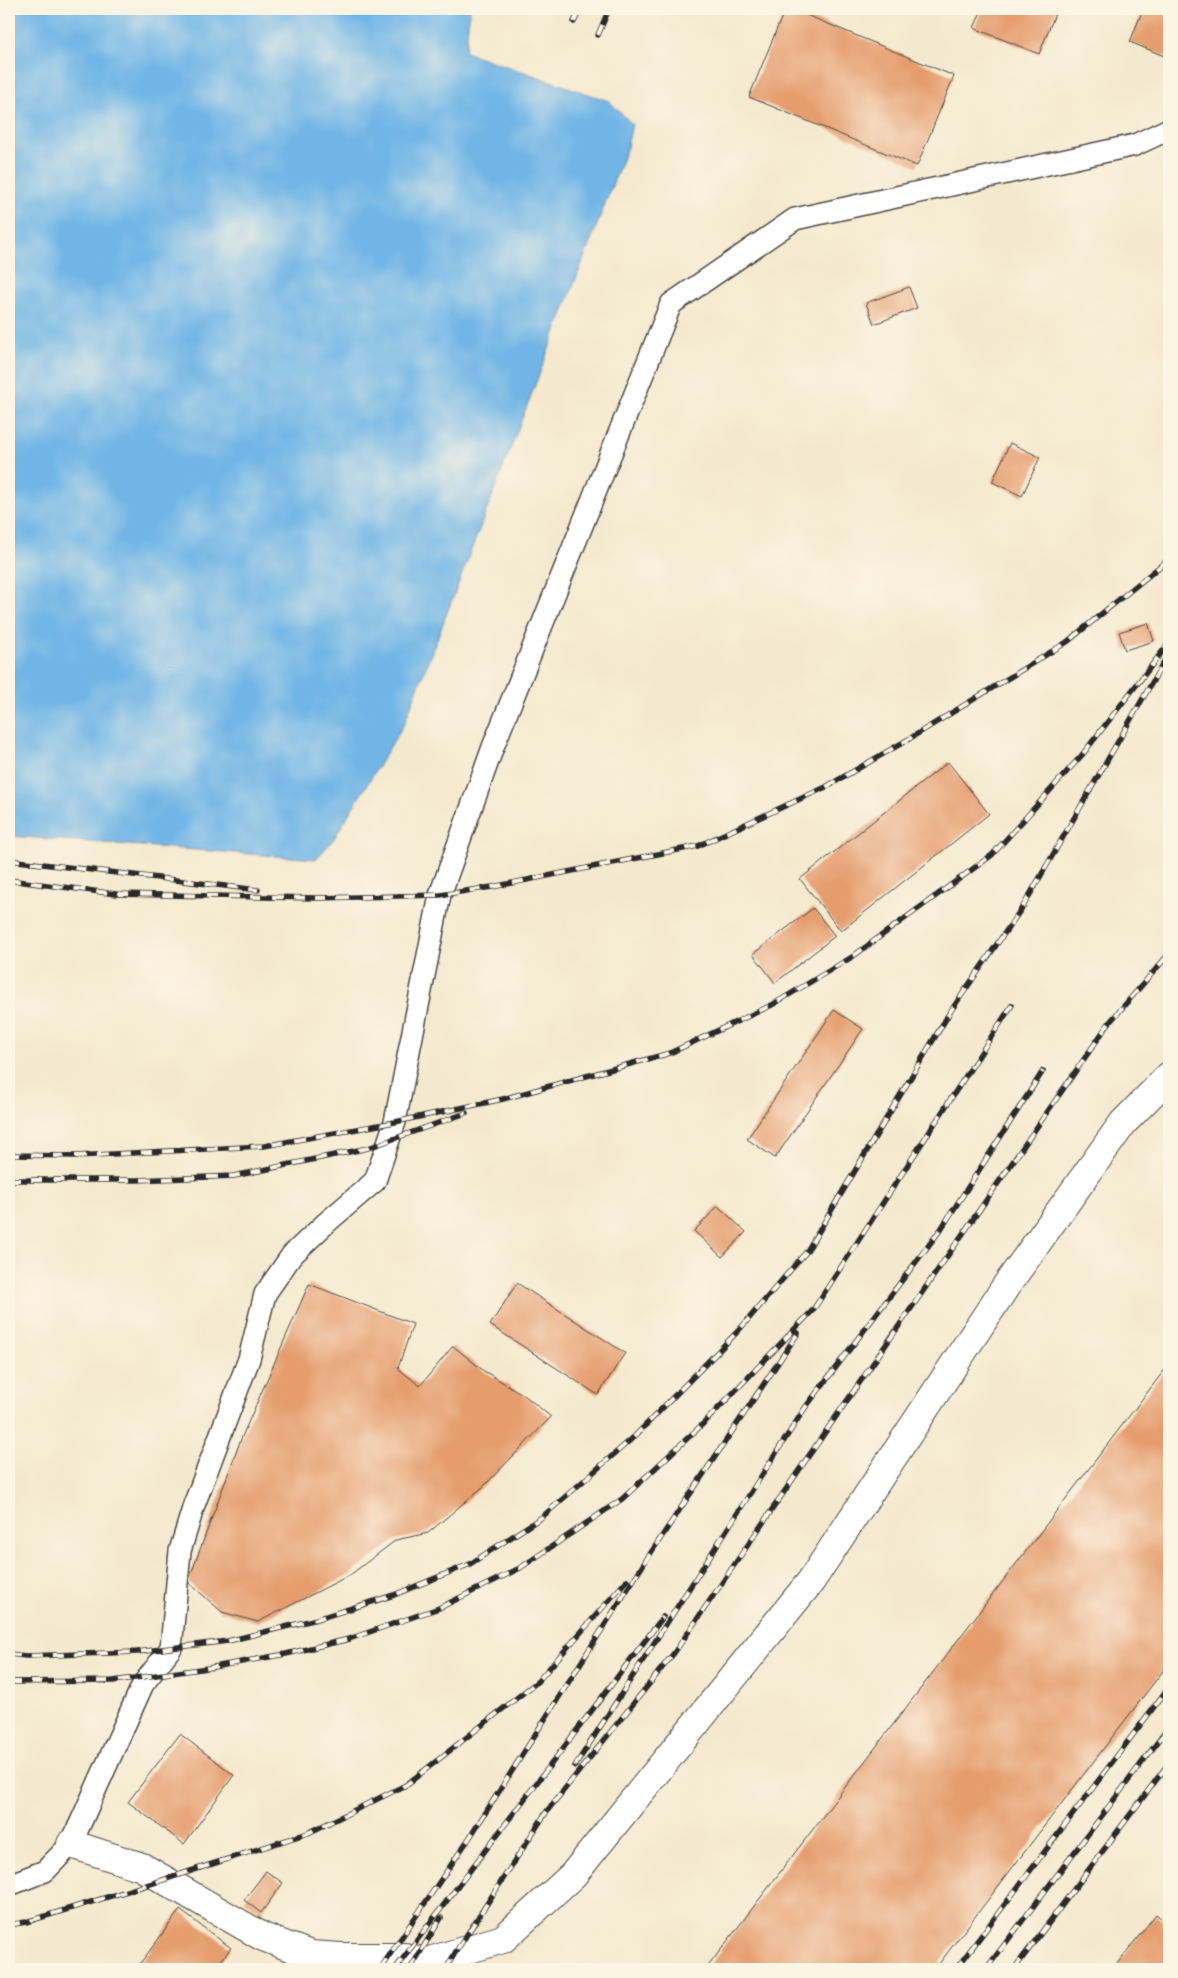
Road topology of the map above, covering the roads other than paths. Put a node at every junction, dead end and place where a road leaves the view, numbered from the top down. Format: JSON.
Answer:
{"nodes":[{"id":1,"x":1169,"y":129,"type":"edge"},
{"id":2,"x":1169,"y":1076,"type":"edge"},
{"id":3,"x":71,"y":1844,"type":"junction"},
{"id":4,"x":9,"y":1884,"type":"edge"}],
"edges":[{"from":1,"to":3,"type":"lane"},
{"from":2,"to":3,"type":"street"},
{"from":3,"to":4,"type":"lane"}]}
